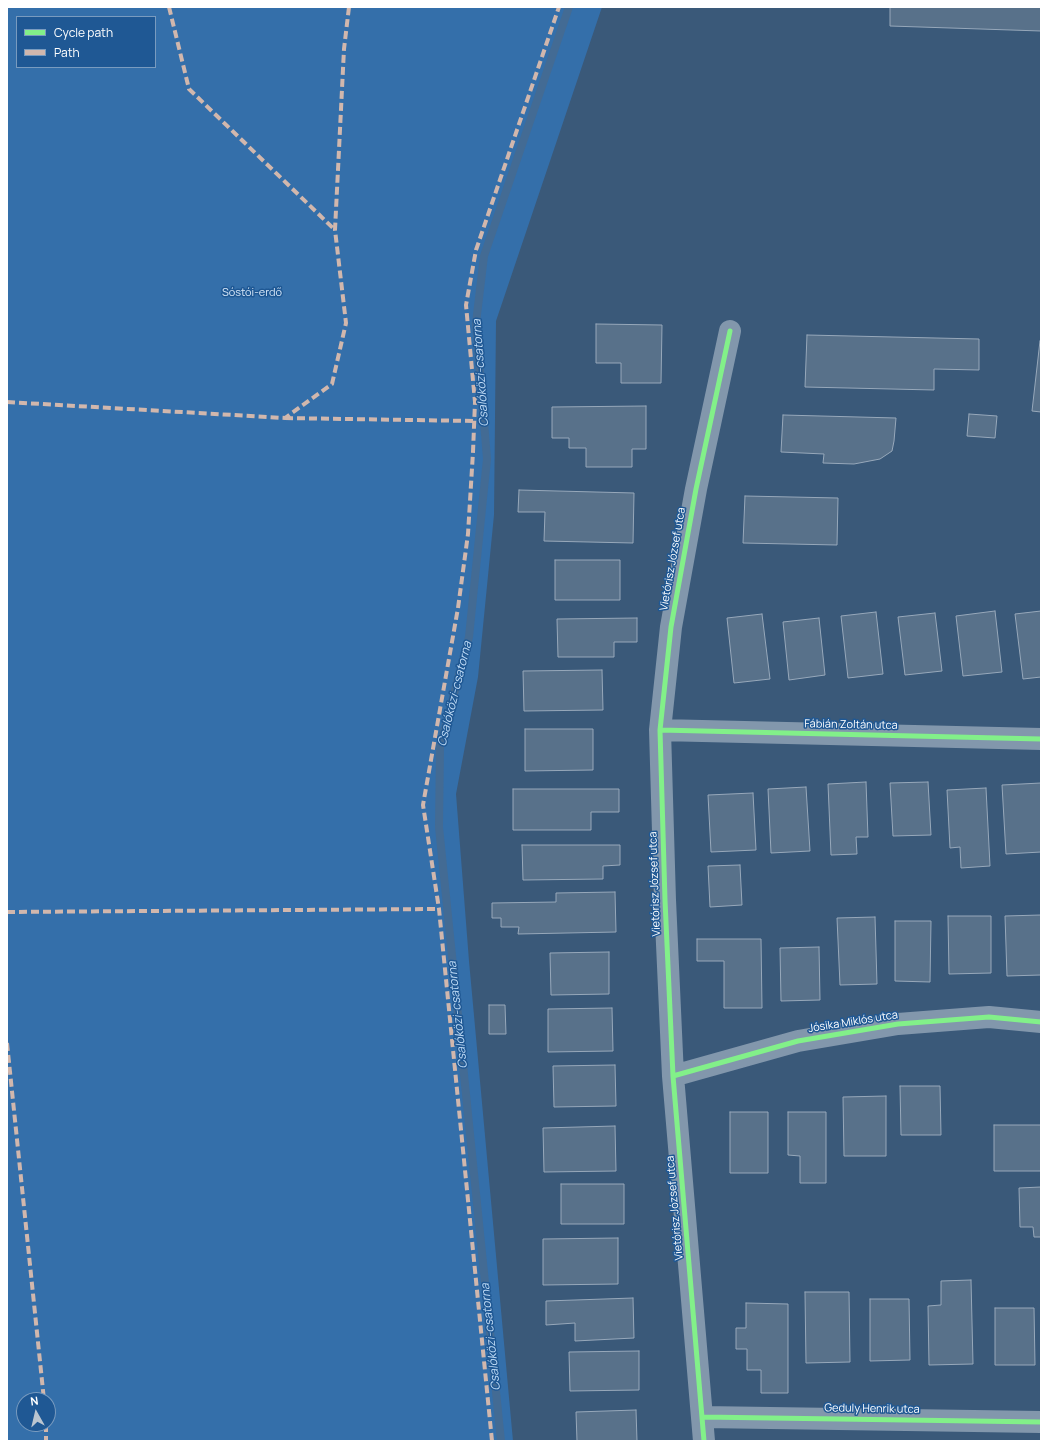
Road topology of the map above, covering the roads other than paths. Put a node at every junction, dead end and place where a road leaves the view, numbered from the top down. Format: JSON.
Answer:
{"nodes":[{"id":1,"x":730,"y":331,"type":"dead end"},
{"id":2,"x":660,"y":730,"type":"junction"},
{"id":3,"x":1041,"y":739,"type":"edge"},
{"id":4,"x":1041,"y":1022,"type":"edge"},
{"id":5,"x":673,"y":1076,"type":"junction"},
{"id":6,"x":703,"y":1417,"type":"junction"},
{"id":7,"x":1041,"y":1422,"type":"edge"},
{"id":8,"x":704,"y":1441,"type":"edge"}],
"edges":[{"from":1,"to":2,"type":"street","name":"Vietórisz József utca"},
{"from":2,"to":3,"type":"street","name":"Fábián Zoltán utca"},
{"from":2,"to":5,"type":"street","name":"Vietórisz József utca"},
{"from":4,"to":5,"type":"street","name":"Jósika Miklós utca"},
{"from":5,"to":6,"type":"street","name":"Vietórisz József utca"},
{"from":6,"to":7,"type":"street","name":"Geduly Henrik utca"},
{"from":6,"to":8,"type":"street","name":"Vietórisz József utca"}]}
